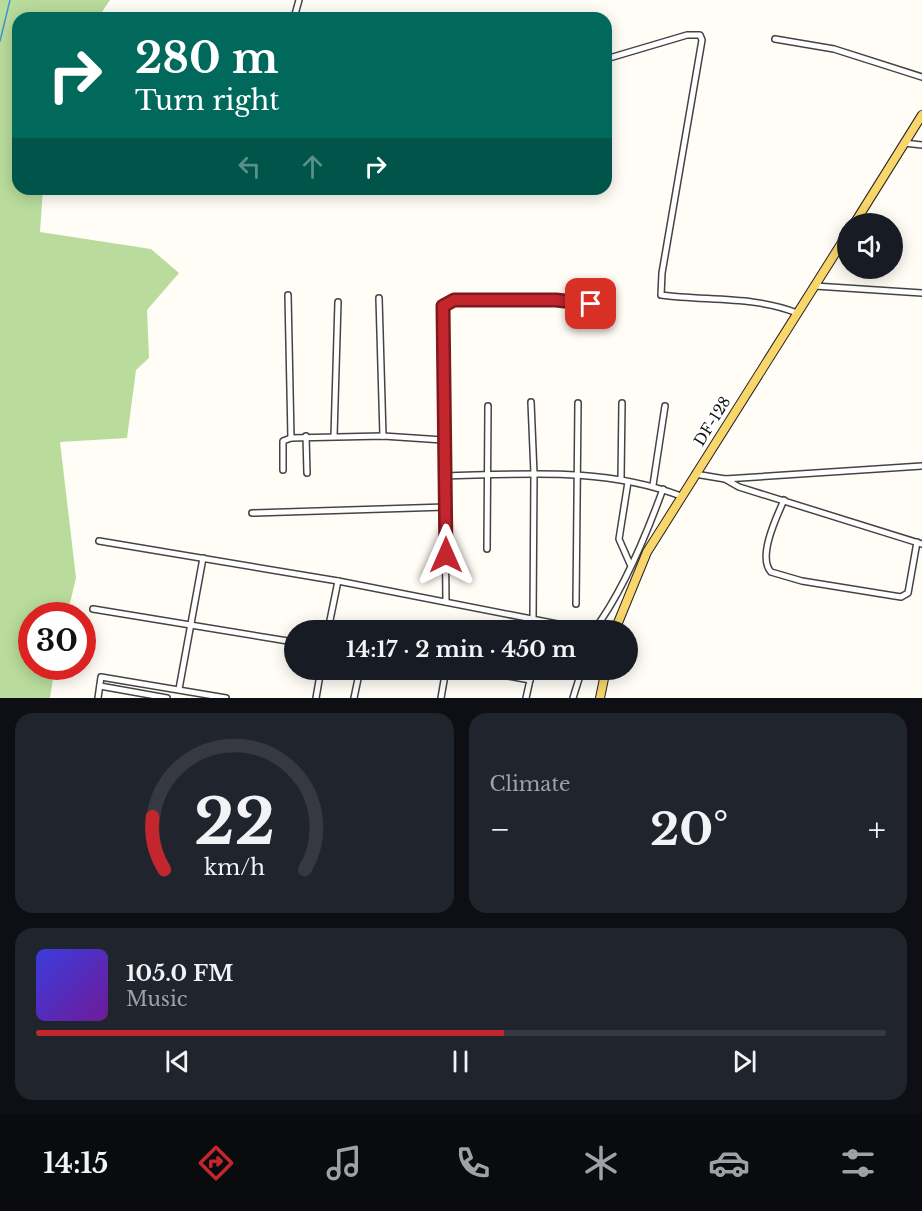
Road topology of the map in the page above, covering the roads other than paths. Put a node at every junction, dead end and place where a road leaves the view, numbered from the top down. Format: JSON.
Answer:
{"nodes":[{"id":1,"x":775,"y":39,"type":"dead end"},
{"id":2,"x":612,"y":57,"type":"edge"},
{"id":3,"x":922,"y":77,"type":"edge"},
{"id":4,"x":922,"y":115,"type":"edge"},
{"id":5,"x":904,"y":143,"type":"junction"},
{"id":6,"x":922,"y":145,"type":"edge"},
{"id":7,"x":861,"y":213,"type":"edge"},
{"id":8,"x":837,"y":250,"type":"edge"},
{"id":9,"x":814,"y":286,"type":"junction"},
{"id":10,"x":922,"y":293,"type":"edge"},
{"id":11,"x":288,"y":295,"type":"dead end"},
{"id":12,"x":379,"y":297,"type":"dead end"},
{"id":13,"x":338,"y":302,"type":"dead end"},
{"id":14,"x":591,"y":304,"type":"dead end"},
{"id":15,"x":797,"y":313,"type":"junction"},
{"id":16,"x":531,"y":402,"type":"dead end"},
{"id":17,"x":578,"y":403,"type":"dead end"},
{"id":18,"x":622,"y":403,"type":"dead end"},
{"id":19,"x":488,"y":406,"type":"dead end"},
{"id":20,"x":665,"y":406,"type":"dead end"},
{"id":21,"x":306,"y":436,"type":"junction"},
{"id":22,"x":334,"y":436,"type":"junction"},
{"id":23,"x":383,"y":436,"type":"junction"},
{"id":24,"x":291,"y":438,"type":"junction"},
{"id":25,"x":443,"y":440,"type":"junction"},
{"id":26,"x":922,"y":466,"type":"edge"},
{"id":27,"x":283,"y":470,"type":"dead end"},
{"id":28,"x":307,"y":473,"type":"dead end"},
{"id":29,"x":578,"y":473,"type":"junction"},
{"id":30,"x":534,"y":474,"type":"junction"},
{"id":31,"x":695,"y":474,"type":"junction"},
{"id":32,"x":486,"y":475,"type":"junction"},
{"id":33,"x":446,"y":476,"type":"junction"},
{"id":34,"x":621,"y":478,"type":"junction"},
{"id":35,"x":725,"y":479,"type":"junction"},
{"id":36,"x":628,"y":482,"type":"junction"},
{"id":37,"x":653,"y":485,"type":"junction"},
{"id":38,"x":663,"y":489,"type":"junction"},
{"id":39,"x":681,"y":496,"type":"junction"},
{"id":40,"x":784,"y":500,"type":"junction"},
{"id":41,"x":446,"y":507,"type":"junction"},
{"id":42,"x":252,"y":513,"type":"dead end"},
{"id":43,"x":99,"y":541,"type":"dead end"},
{"id":44,"x":920,"y":543,"type":"edge"},
{"id":45,"x":487,"y":549,"type":"dead end"},
{"id":46,"x":203,"y":558,"type":"junction"},
{"id":47,"x":630,"y":564,"type":"junction"},
{"id":48,"x":338,"y":581,"type":"junction"},
{"id":49,"x":446,"y":602,"type":"junction"},
{"id":50,"x":576,"y":604,"type":"dead end"},
{"id":51,"x":96,"y":609,"type":"edge"},
{"id":52,"x":533,"y":619,"type":"junction"},
{"id":53,"x":330,"y":620,"type":"edge"},
{"id":54,"x":538,"y":620,"type":"edge"},
{"id":55,"x":602,"y":620,"type":"edge"},
{"id":56,"x":619,"y":620,"type":"edge"},
{"id":57,"x":191,"y":623,"type":"junction"},
{"id":58,"x":284,"y":640,"type":"edge"},
{"id":59,"x":319,"y":680,"type":"edge"},
{"id":60,"x":358,"y":680,"type":"edge"},
{"id":61,"x":444,"y":680,"type":"edge"},
{"id":62,"x":530,"y":680,"type":"edge"},
{"id":63,"x":579,"y":680,"type":"edge"},
{"id":64,"x":604,"y":680,"type":"edge"},
{"id":65,"x":100,"y":686,"type":"junction"},
{"id":66,"x":179,"y":689,"type":"junction"},
{"id":67,"x":98,"y":698,"type":"edge"},
{"id":68,"x":167,"y":698,"type":"edge"},
{"id":69,"x":226,"y":698,"type":"edge"},
{"id":70,"x":316,"y":698,"type":"edge"},
{"id":71,"x":354,"y":698,"type":"edge"},
{"id":72,"x":441,"y":698,"type":"edge"},
{"id":73,"x":526,"y":698,"type":"edge"},
{"id":74,"x":573,"y":698,"type":"edge"},
{"id":75,"x":600,"y":698,"type":"edge"}],
"edges":[{"from":1,"to":3,"type":"street"},
{"from":2,"to":15,"type":"street"},
{"from":4,"to":5,"type":"main road"},
{"from":5,"to":6,"type":"street"},
{"from":5,"to":7,"type":"main road"},
{"from":8,"to":9,"type":"main road","name":"DF-128","number":"DF-128"},
{"from":9,"to":10,"type":"street"},
{"from":9,"to":15,"type":"main road","name":"DF-128","number":"DF-128"},
{"from":11,"to":24,"type":"street"},
{"from":12,"to":23,"type":"street"},
{"from":13,"to":22,"type":"street"},
{"from":14,"to":25,"type":"street"},
{"from":15,"to":31,"type":"main road","name":"DF-128","number":"DF-128"},
{"from":16,"to":30,"type":"street"},
{"from":17,"to":29,"type":"street"},
{"from":18,"to":34,"type":"street"},
{"from":19,"to":32,"type":"street"},
{"from":20,"to":37,"type":"street"},
{"from":21,"to":22,"type":"street"},
{"from":21,"to":24,"type":"street"},
{"from":21,"to":28,"type":"street"},
{"from":22,"to":23,"type":"street"},
{"from":23,"to":25,"type":"street"},
{"from":24,"to":27,"type":"street"},
{"from":25,"to":33,"type":"street"},
{"from":26,"to":35,"type":"street"},
{"from":29,"to":30,"type":"street"},
{"from":29,"to":34,"type":"street"},
{"from":29,"to":50,"type":"street"},
{"from":30,"to":32,"type":"street"},
{"from":30,"to":52,"type":"street"},
{"from":31,"to":35,"type":"street"},
{"from":31,"to":39,"type":"main road","name":"DF-128","number":"DF-128"},
{"from":32,"to":33,"type":"street"},
{"from":32,"to":45,"type":"street"},
{"from":33,"to":41,"type":"street"},
{"from":34,"to":36,"type":"street"},
{"from":35,"to":40,"type":"street"},
{"from":36,"to":37,"type":"street"},
{"from":36,"to":47,"type":"street"},
{"from":37,"to":38,"type":"street"},
{"from":38,"to":39,"type":"street"},
{"from":38,"to":47,"type":"street"},
{"from":39,"to":56,"type":"main road","name":"DF-128","number":"DF-128"},
{"from":40,"to":44,"type":"street"},
{"from":40,"to":44,"type":"street"},
{"from":41,"to":42,"type":"street"},
{"from":41,"to":49,"type":"street"},
{"from":43,"to":46,"type":"street"},
{"from":46,"to":48,"type":"street"},
{"from":46,"to":57,"type":"street"},
{"from":47,"to":55,"type":"street"},
{"from":48,"to":49,"type":"street"},
{"from":48,"to":53,"type":"street"},
{"from":49,"to":52,"type":"street"},
{"from":51,"to":57,"type":"street"},
{"from":52,"to":54,"type":"street"},
{"from":57,"to":58,"type":"street"},
{"from":57,"to":66,"type":"street"},
{"from":59,"to":70,"type":"street"},
{"from":60,"to":71,"type":"street"},
{"from":61,"to":72,"type":"street"},
{"from":62,"to":73,"type":"street"},
{"from":63,"to":74,"type":"street"},
{"from":64,"to":75,"type":"main road"},
{"from":65,"to":66,"type":"street"},
{"from":65,"to":67,"type":"street"},
{"from":65,"to":68,"type":"street"},
{"from":66,"to":69,"type":"street"}]}
